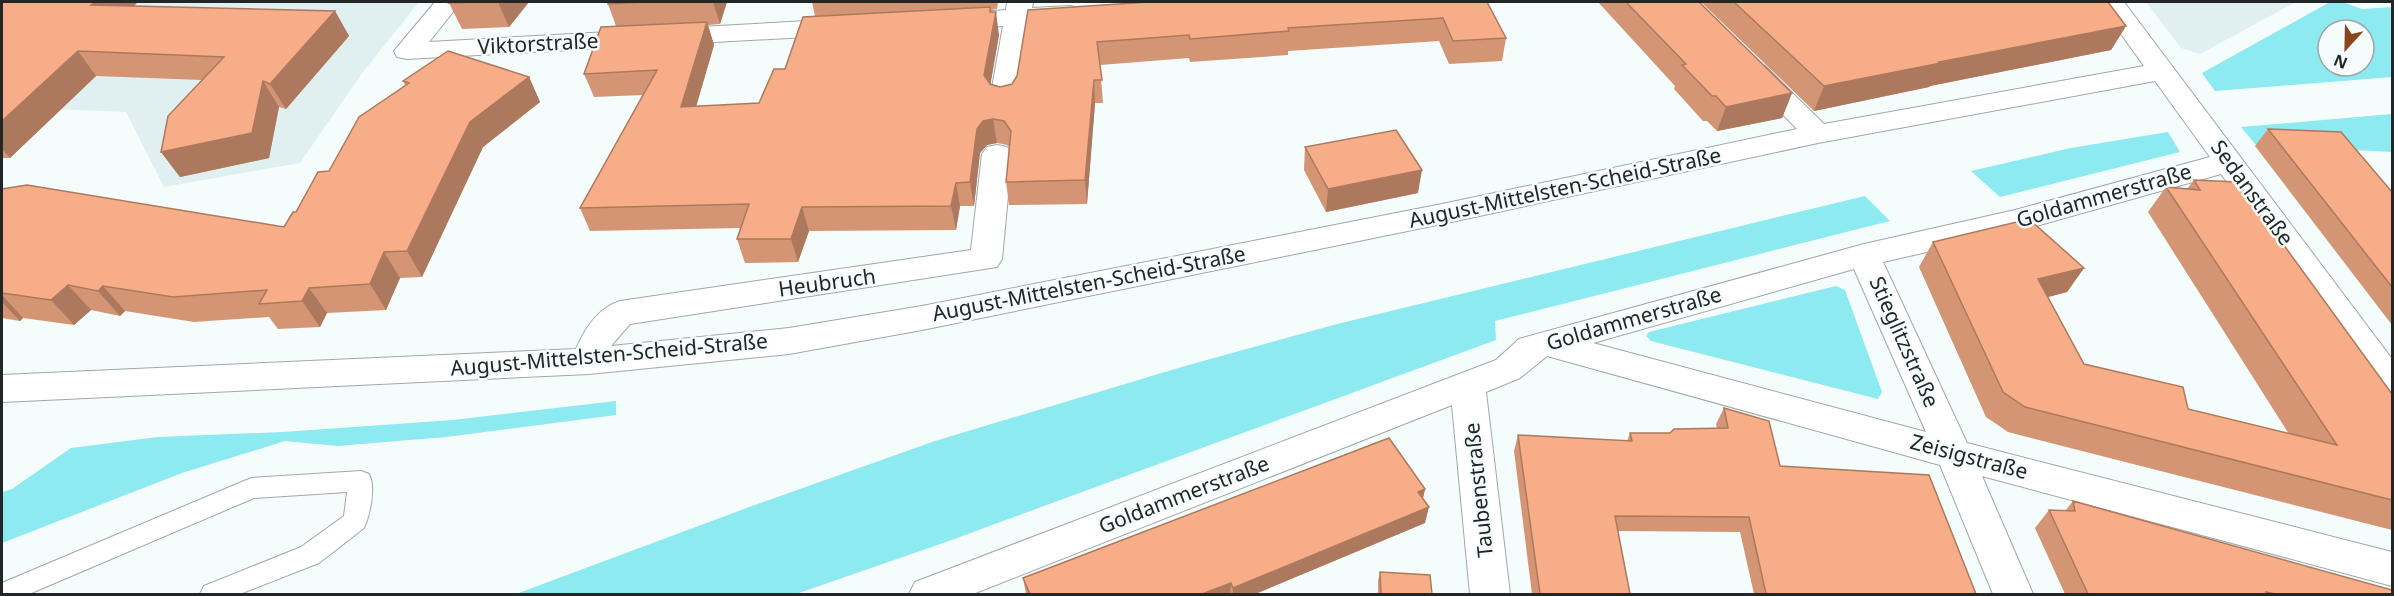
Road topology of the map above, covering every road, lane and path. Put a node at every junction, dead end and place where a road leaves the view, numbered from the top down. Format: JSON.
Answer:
{"nodes":[{"id":1,"x":448,"y":2,"type":"edge"},
{"id":2,"x":2111,"y":2,"type":"edge"},
{"id":3,"x":1019,"y":10,"type":"edge"},
{"id":4,"x":1089,"y":13,"type":"edge"},
{"id":5,"x":922,"y":23,"type":"edge"},
{"id":6,"x":862,"y":26,"type":"edge"},
{"id":7,"x":1734,"y":51,"type":"edge"},
{"id":8,"x":2162,"y":71,"type":"junction"},
{"id":9,"x":1004,"y":99,"type":"edge"},
{"id":10,"x":1818,"y":134,"type":"junction"},
{"id":11,"x":997,"y":154,"type":"dead end"},
{"id":12,"x":2228,"y":162,"type":"junction"},
{"id":13,"x":1864,"y":255,"type":"junction"},
{"id":14,"x":1547,"y":343,"type":"junction"},
{"id":15,"x":589,"y":361,"type":"junction"},
{"id":16,"x":2392,"y":384,"type":"edge"},
{"id":17,"x":1468,"y":385,"type":"junction"},
{"id":18,"x":2,"y":389,"type":"edge"},
{"id":19,"x":1954,"y":454,"type":"junction"},
{"id":20,"x":2392,"y":569,"type":"edge"},
{"id":21,"x":3,"y":594,"type":"edge"},
{"id":22,"x":213,"y":594,"type":"edge"},
{"id":23,"x":929,"y":594,"type":"edge"},
{"id":24,"x":1490,"y":594,"type":"edge"},
{"id":25,"x":2013,"y":594,"type":"edge"}],
"edges":[{"from":1,"to":6,"type":"street","name":"Viktorstraße"},
{"from":2,"to":8,"type":"street","name":"Sedanstraße"},
{"from":3,"to":4,"type":"street"},
{"from":3,"to":5,"type":"street"},
{"from":3,"to":9,"type":"street"},
{"from":7,"to":10,"type":"street"},
{"from":8,"to":10,"type":"street","name":"August-Mittelsten-Scheid-Straße"},
{"from":8,"to":12,"type":"street","name":"Sedanstraße"},
{"from":10,"to":15,"type":"street","name":"August-Mittelsten-Scheid-Straße"},
{"from":11,"to":15,"type":"street","name":"Heubruch"},
{"from":12,"to":13,"type":"street","name":"Goldammerstraße"},
{"from":12,"to":16,"type":"street","name":"Sedanstraße"},
{"from":13,"to":14,"type":"street","name":"Goldammerstraße"},
{"from":13,"to":19,"type":"street","name":"Stieglitzstraße"},
{"from":14,"to":17,"type":"street","name":"Goldammerstraße"},
{"from":14,"to":19,"type":"street","name":"Zeisigstraße"},
{"from":15,"to":18,"type":"street","name":"August-Mittelsten-Scheid-Straße"},
{"from":17,"to":23,"type":"street","name":"Goldammerstraße"},
{"from":17,"to":24,"type":"street","name":"Taubenstraße"},
{"from":19,"to":20,"type":"street","name":"Zeisigstraße"},
{"from":19,"to":25,"type":"street","name":"Stieglitzstraße"},
{"from":21,"to":22,"type":"lane"}]}
